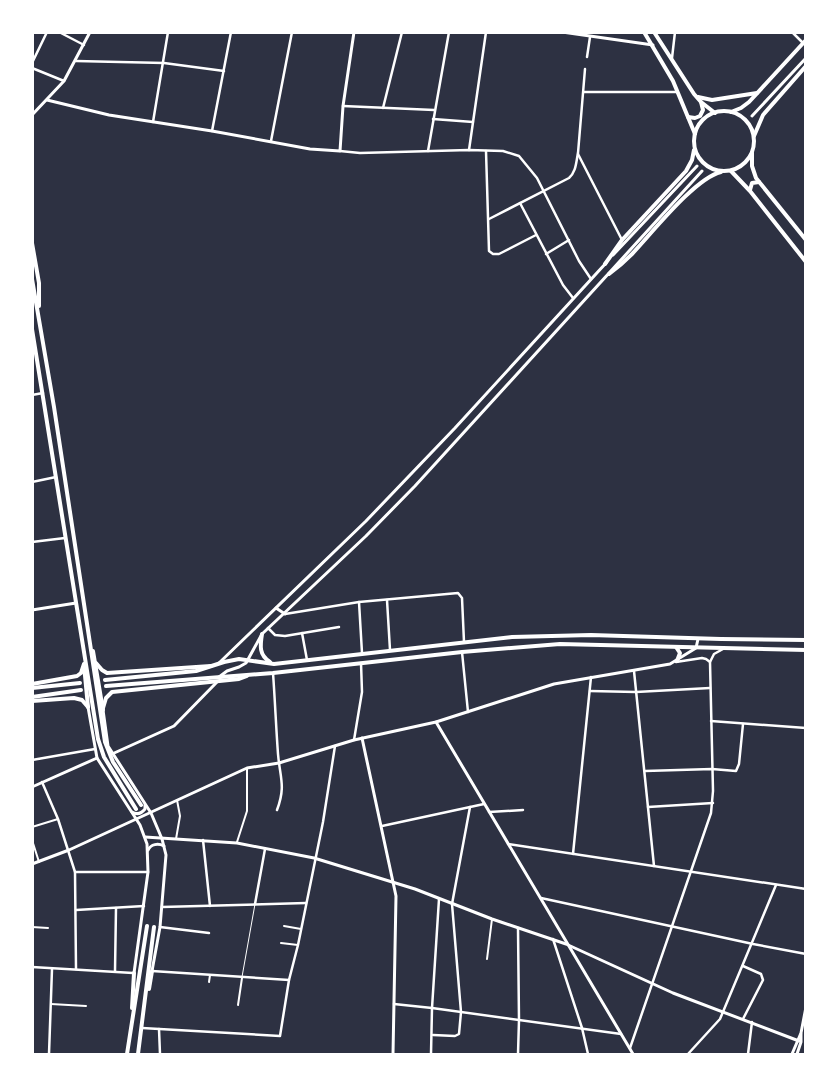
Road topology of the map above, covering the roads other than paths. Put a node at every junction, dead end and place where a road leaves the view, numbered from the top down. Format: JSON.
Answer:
{"nodes":[{"id":1,"x":46,"y":32,"type":"edge"},
{"id":2,"x":59,"y":32,"type":"edge"},
{"id":3,"x":90,"y":32,"type":"edge"},
{"id":4,"x":168,"y":32,"type":"edge"},
{"id":5,"x":231,"y":32,"type":"edge"},
{"id":6,"x":292,"y":32,"type":"edge"},
{"id":7,"x":354,"y":32,"type":"edge"},
{"id":8,"x":402,"y":32,"type":"edge"},
{"id":9,"x":449,"y":32,"type":"edge"},
{"id":10,"x":486,"y":32,"type":"edge"},
{"id":11,"x":562,"y":32,"type":"edge"},
{"id":12,"x":644,"y":32,"type":"edge"},
{"id":13,"x":654,"y":32,"type":"edge"},
{"id":14,"x":675,"y":32,"type":"edge"},
{"id":15,"x":792,"y":32,"type":"edge"},
{"id":16,"x":590,"y":36,"type":"junction"},
{"id":17,"x":804,"y":41,"type":"edge"},
{"id":18,"x":84,"y":45,"type":"junction"},
{"id":19,"x":653,"y":45,"type":"junction"},
{"id":20,"x":587,"y":56,"type":"dead end"},
{"id":21,"x":672,"y":58,"type":"junction"},
{"id":22,"x":806,"y":58,"type":"edge"},
{"id":23,"x":76,"y":61,"type":"junction"},
{"id":24,"x":32,"y":63,"type":"edge"},
{"id":25,"x":164,"y":63,"type":"junction"},
{"id":26,"x":806,"y":66,"type":"edge"},
{"id":27,"x":32,"y":68,"type":"edge"},
{"id":28,"x":585,"y":69,"type":"dead end"},
{"id":29,"x":224,"y":71,"type":"junction"},
{"id":30,"x":64,"y":81,"type":"junction"},
{"id":31,"x":584,"y":92,"type":"junction"},
{"id":32,"x":678,"y":92,"type":"junction"},
{"id":33,"x":757,"y":93,"type":"junction"},
{"id":34,"x":694,"y":94,"type":"junction"},
{"id":35,"x":47,"y":100,"type":"junction"},
{"id":36,"x":701,"y":102,"type":"junction"},
{"id":37,"x":343,"y":106,"type":"junction"},
{"id":38,"x":383,"y":108,"type":"junction"},
{"id":39,"x":434,"y":110,"type":"junction"},
{"id":40,"x":730,"y":112,"type":"junction"},
{"id":41,"x":715,"y":113,"type":"junction"},
{"id":42,"x":32,"y":114,"type":"edge"},
{"id":43,"x":752,"y":116,"type":"dead end"},
{"id":44,"x":688,"y":117,"type":"junction"},
{"id":45,"x":433,"y":119,"type":"junction"},
{"id":46,"x":154,"y":122,"type":"junction"},
{"id":47,"x":473,"y":122,"type":"junction"},
{"id":48,"x":212,"y":131,"type":"junction"},
{"id":49,"x":695,"y":134,"type":"junction"},
{"id":50,"x":754,"y":138,"type":"junction"},
{"id":51,"x":271,"y":141,"type":"junction"},
{"id":52,"x":694,"y":142,"type":"junction"},
{"id":53,"x":469,"y":150,"type":"junction"},
{"id":54,"x":486,"y":150,"type":"junction"},
{"id":55,"x":340,"y":151,"type":"junction"},
{"id":56,"x":428,"y":151,"type":"junction"},
{"id":57,"x":752,"y":151,"type":"junction"},
{"id":58,"x":578,"y":153,"type":"junction"},
{"id":59,"x":697,"y":166,"type":"dead end"},
{"id":60,"x":702,"y":171,"type":"dead end"},
{"id":61,"x":731,"y":171,"type":"junction"},
{"id":62,"x":725,"y":172,"type":"junction"},
{"id":63,"x":806,"y":174,"type":"edge"},
{"id":64,"x":806,"y":181,"type":"edge"},
{"id":65,"x":759,"y":182,"type":"junction"},
{"id":66,"x":543,"y":191,"type":"junction"},
{"id":67,"x":750,"y":191,"type":"junction"},
{"id":68,"x":520,"y":203,"type":"junction"},
{"id":69,"x":489,"y":219,"type":"junction"},
{"id":70,"x":536,"y":235,"type":"junction"},
{"id":71,"x":569,"y":240,"type":"junction"},
{"id":72,"x":622,"y":240,"type":"junction"},
{"id":73,"x":806,"y":240,"type":"edge"},
{"id":74,"x":32,"y":244,"type":"edge"},
{"id":75,"x":546,"y":254,"type":"junction"},
{"id":76,"x":806,"y":262,"type":"edge"},
{"id":77,"x":604,"y":264,"type":"junction"},
{"id":78,"x":609,"y":274,"type":"junction"},
{"id":79,"x":32,"y":279,"type":"edge"},
{"id":80,"x":591,"y":279,"type":"junction"},
{"id":81,"x":573,"y":298,"type":"junction"},
{"id":82,"x":39,"y":321,"type":"junction"},
{"id":83,"x":32,"y":330,"type":"edge"},
{"id":84,"x":34,"y":342,"type":"edge"},
{"id":85,"x":43,"y":393,"type":"junction"},
{"id":86,"x":32,"y":394,"type":"edge"},
{"id":87,"x":56,"y":478,"type":"junction"},
{"id":88,"x":32,"y":482,"type":"edge"},
{"id":89,"x":65,"y":538,"type":"junction"},
{"id":90,"x":32,"y":542,"type":"edge"},
{"id":91,"x":387,"y":600,"type":"junction"},
{"id":92,"x":84,"y":602,"type":"junction"},
{"id":93,"x":359,"y":602,"type":"junction"},
{"id":94,"x":76,"y":604,"type":"junction"},
{"id":95,"x":276,"y":608,"type":"junction"},
{"id":96,"x":32,"y":610,"type":"edge"},
{"id":97,"x":285,"y":614,"type":"junction"},
{"id":98,"x":339,"y":627,"type":"dead end"},
{"id":99,"x":268,"y":628,"type":"junction"},
{"id":100,"x":262,"y":634,"type":"junction"},
{"id":101,"x":302,"y":634,"type":"junction"},
{"id":102,"x":698,"y":639,"type":"junction"},
{"id":103,"x":82,"y":640,"type":"junction"},
{"id":104,"x":806,"y":640,"type":"edge"},
{"id":105,"x":464,"y":642,"type":"junction"},
{"id":106,"x":676,"y":647,"type":"junction"},
{"id":107,"x":696,"y":648,"type":"junction"},
{"id":108,"x":725,"y":649,"type":"junction"},
{"id":109,"x":390,"y":650,"type":"junction"},
{"id":110,"x":806,"y":650,"type":"edge"},
{"id":111,"x":462,"y":652,"type":"junction"},
{"id":112,"x":362,"y":653,"type":"junction"},
{"id":113,"x":248,"y":660,"type":"junction"},
{"id":114,"x":307,"y":660,"type":"junction"},
{"id":115,"x":677,"y":661,"type":"junction"},
{"id":116,"x":710,"y":662,"type":"junction"},
{"id":117,"x":96,"y":663,"type":"junction"},
{"id":118,"x":361,"y":663,"type":"junction"},
{"id":119,"x":84,"y":664,"type":"junction"},
{"id":120,"x":274,"y":664,"type":"junction"},
{"id":121,"x":670,"y":664,"type":"junction"},
{"id":122,"x":215,"y":665,"type":"junction"},
{"id":123,"x":634,"y":671,"type":"junction"},
{"id":124,"x":273,"y":673,"type":"junction"},
{"id":125,"x":591,"y":677,"type":"junction"},
{"id":126,"x":218,"y":679,"type":"junction"},
{"id":127,"x":105,"y":680,"type":"dead end"},
{"id":128,"x":80,"y":683,"type":"dead end"},
{"id":129,"x":32,"y":686,"type":"edge"},
{"id":130,"x":106,"y":686,"type":"dead end"},
{"id":131,"x":710,"y":688,"type":"junction"},
{"id":132,"x":81,"y":690,"type":"dead end"},
{"id":133,"x":590,"y":691,"type":"junction"},
{"id":134,"x":636,"y":692,"type":"junction"},
{"id":135,"x":32,"y":697,"type":"edge"},
{"id":136,"x":32,"y":701,"type":"edge"},
{"id":137,"x":88,"y":707,"type":"junction"},
{"id":138,"x":103,"y":710,"type":"junction"},
{"id":139,"x":468,"y":712,"type":"junction"},
{"id":140,"x":711,"y":720,"type":"junction"},
{"id":141,"x":436,"y":722,"type":"junction"},
{"id":142,"x":743,"y":724,"type":"junction"},
{"id":143,"x":806,"y":728,"type":"edge"},
{"id":144,"x":362,"y":738,"type":"junction"},
{"id":145,"x":354,"y":740,"type":"junction"},
{"id":146,"x":335,"y":746,"type":"junction"},
{"id":147,"x":95,"y":749,"type":"junction"},
{"id":148,"x":112,"y":754,"type":"junction"},
{"id":149,"x":97,"y":758,"type":"junction"},
{"id":150,"x":32,"y":760,"type":"edge"},
{"id":151,"x":279,"y":763,"type":"junction"},
{"id":152,"x":247,"y":768,"type":"junction"},
{"id":153,"x":712,"y":769,"type":"junction"},
{"id":154,"x":645,"y":771,"type":"junction"},
{"id":155,"x":42,"y":782,"type":"junction"},
{"id":156,"x":32,"y":787,"type":"edge"},
{"id":157,"x":177,"y":800,"type":"junction"},
{"id":158,"x":713,"y":803,"type":"junction"},
{"id":159,"x":143,"y":804,"type":"junction"},
{"id":160,"x":484,"y":804,"type":"junction"},
{"id":161,"x":470,"y":807,"type":"junction"},
{"id":162,"x":648,"y":808,"type":"junction"},
{"id":163,"x":136,"y":809,"type":"dead end"},
{"id":164,"x":276,"y":810,"type":"dead end"},
{"id":165,"x":523,"y":810,"type":"dead end"},
{"id":166,"x":132,"y":811,"type":"junction"},
{"id":167,"x":489,"y":812,"type":"junction"},
{"id":168,"x":151,"y":813,"type":"junction"},
{"id":169,"x":58,"y":819,"type":"junction"},
{"id":170,"x":137,"y":820,"type":"junction"},
{"id":171,"x":382,"y":826,"type":"junction"},
{"id":172,"x":32,"y":827,"type":"edge"},
{"id":173,"x":145,"y":837,"type":"junction"},
{"id":174,"x":162,"y":839,"type":"junction"},
{"id":175,"x":176,"y":839,"type":"junction"},
{"id":176,"x":32,"y":840,"type":"edge"},
{"id":177,"x":203,"y":840,"type":"junction"},
{"id":178,"x":237,"y":842,"type":"junction"},
{"id":179,"x":508,"y":844,"type":"junction"},
{"id":180,"x":164,"y":847,"type":"junction"},
{"id":181,"x":265,"y":849,"type":"junction"},
{"id":182,"x":69,"y":850,"type":"junction"},
{"id":183,"x":148,"y":854,"type":"junction"},
{"id":184,"x":573,"y":854,"type":"junction"},
{"id":185,"x":314,"y":858,"type":"junction"},
{"id":186,"x":39,"y":862,"type":"junction"},
{"id":187,"x":32,"y":864,"type":"edge"},
{"id":188,"x":654,"y":866,"type":"junction"},
{"id":189,"x":690,"y":871,"type":"junction"},
{"id":190,"x":75,"y":872,"type":"junction"},
{"id":191,"x":148,"y":872,"type":"junction"},
{"id":192,"x":393,"y":882,"type":"junction"},
{"id":193,"x":776,"y":885,"type":"junction"},
{"id":194,"x":806,"y":889,"type":"edge"},
{"id":195,"x":539,"y":898,"type":"junction"},
{"id":196,"x":439,"y":899,"type":"junction"},
{"id":197,"x":306,"y":903,"type":"junction"},
{"id":198,"x":255,"y":904,"type":"junction"},
{"id":199,"x":452,"y":904,"type":"junction"},
{"id":200,"x":144,"y":906,"type":"junction"},
{"id":201,"x":210,"y":906,"type":"junction"},
{"id":202,"x":162,"y":907,"type":"junction"},
{"id":203,"x":116,"y":908,"type":"junction"},
{"id":204,"x":76,"y":910,"type":"junction"},
{"id":205,"x":492,"y":919,"type":"junction"},
{"id":206,"x":32,"y":926,"type":"edge"},
{"id":207,"x":146,"y":926,"type":"dead end"},
{"id":208,"x":284,"y":926,"type":"dead end"},
{"id":209,"x":671,"y":926,"type":"junction"},
{"id":210,"x":154,"y":927,"type":"dead end"},
{"id":211,"x":160,"y":927,"type":"junction"},
{"id":212,"x":518,"y":927,"type":"junction"},
{"id":213,"x":48,"y":928,"type":"dead end"},
{"id":214,"x":301,"y":929,"type":"junction"},
{"id":215,"x":209,"y":933,"type":"dead end"},
{"id":216,"x":553,"y":939,"type":"junction"},
{"id":217,"x":281,"y":942,"type":"dead end"},
{"id":218,"x":566,"y":944,"type":"junction"},
{"id":219,"x":753,"y":944,"type":"junction"},
{"id":220,"x":298,"y":945,"type":"junction"},
{"id":221,"x":487,"y":954,"type":"junction"},
{"id":222,"x":806,"y":954,"type":"edge"},
{"id":223,"x":492,"y":955,"type":"dead end"},
{"id":224,"x":487,"y":958,"type":"dead end"},
{"id":225,"x":743,"y":966,"type":"junction"},
{"id":226,"x":32,"y":967,"type":"edge"},
{"id":227,"x":52,"y":968,"type":"junction"},
{"id":228,"x":76,"y":969,"type":"junction"},
{"id":229,"x":115,"y":971,"type":"junction"},
{"id":230,"x":152,"y":972,"type":"junction"},
{"id":231,"x":134,"y":973,"type":"junction"},
{"id":232,"x":210,"y":975,"type":"junction"},
{"id":233,"x":242,"y":977,"type":"junction"},
{"id":234,"x":288,"y":980,"type":"junction"},
{"id":235,"x":210,"y":982,"type":"dead end"},
{"id":236,"x":653,"y":983,"type":"junction"},
{"id":237,"x":51,"y":1004,"type":"junction"},
{"id":238,"x":394,"y":1004,"type":"junction"},
{"id":239,"x":238,"y":1005,"type":"dead end"},
{"id":240,"x":86,"y":1006,"type":"dead end"},
{"id":241,"x":806,"y":1006,"type":"edge"},
{"id":242,"x":432,"y":1008,"type":"junction"},
{"id":243,"x":723,"y":1011,"type":"junction"},
{"id":244,"x":461,"y":1012,"type":"junction"},
{"id":245,"x":743,"y":1019,"type":"junction"},
{"id":246,"x":520,"y":1020,"type":"junction"},
{"id":247,"x":752,"y":1022,"type":"junction"},
{"id":248,"x":132,"y":1023,"type":"junction"},
{"id":249,"x":142,"y":1028,"type":"junction"},
{"id":250,"x":582,"y":1028,"type":"junction"},
{"id":251,"x":159,"y":1030,"type":"junction"},
{"id":252,"x":621,"y":1034,"type":"junction"},
{"id":253,"x":433,"y":1035,"type":"junction"},
{"id":254,"x":801,"y":1042,"type":"edge"},
{"id":255,"x":630,"y":1050,"type":"junction"},
{"id":256,"x":49,"y":1054,"type":"edge"},
{"id":257,"x":127,"y":1054,"type":"edge"},
{"id":258,"x":138,"y":1054,"type":"edge"},
{"id":259,"x":160,"y":1054,"type":"edge"},
{"id":260,"x":392,"y":1054,"type":"edge"},
{"id":261,"x":432,"y":1054,"type":"edge"},
{"id":262,"x":518,"y":1054,"type":"edge"},
{"id":263,"x":588,"y":1054,"type":"edge"},
{"id":264,"x":633,"y":1054,"type":"edge"},
{"id":265,"x":688,"y":1054,"type":"edge"},
{"id":266,"x":748,"y":1054,"type":"edge"},
{"id":267,"x":792,"y":1054,"type":"edge"},
{"id":268,"x":797,"y":1054,"type":"edge"}],
"edges":[{"from":1,"to":24,"type":"street"},
{"from":2,"to":18,"type":"street"},
{"from":3,"to":18,"type":"street"},
{"from":4,"to":25,"type":"street"},
{"from":5,"to":29,"type":"street"},
{"from":6,"to":51,"type":"street"},
{"from":7,"to":37,"type":"street"},
{"from":8,"to":38,"type":"street"},
{"from":9,"to":39,"type":"street"},
{"from":10,"to":47,"type":"street"},
{"from":11,"to":16,"type":"street"},
{"from":12,"to":19,"type":"main road"},
{"from":13,"to":21,"type":"main road"},
{"from":14,"to":21,"type":"street"},
{"from":15,"to":17,"type":"street"},
{"from":16,"to":19,"type":"street"},
{"from":16,"to":20,"type":"street"},
{"from":17,"to":33,"type":"main road"},
{"from":18,"to":23,"type":"street"},
{"from":19,"to":32,"type":"main road"},
{"from":21,"to":34,"type":"main road"},
{"from":22,"to":43,"type":"street"},
{"from":23,"to":25,"type":"street"},
{"from":23,"to":30,"type":"street"},
{"from":25,"to":29,"type":"street"},
{"from":25,"to":46,"type":"street"},
{"from":26,"to":50,"type":"main road"},
{"from":27,"to":30,"type":"street"},
{"from":28,"to":31,"type":"street"},
{"from":29,"to":48,"type":"street"},
{"from":30,"to":35,"type":"street"},
{"from":31,"to":32,"type":"street"},
{"from":31,"to":58,"type":"street"},
{"from":32,"to":44,"type":"main road"},
{"from":33,"to":34,"type":"main road"},
{"from":33,"to":40,"type":"main road"},
{"from":34,"to":36,"type":"main road"},
{"from":35,"to":42,"type":"street"},
{"from":35,"to":46,"type":"street"},
{"from":36,"to":41,"type":"main road"},
{"from":36,"to":44,"type":"main road"},
{"from":37,"to":38,"type":"street"},
{"from":37,"to":55,"type":"street"},
{"from":38,"to":39,"type":"street"},
{"from":39,"to":45,"type":"street"},
{"from":40,"to":41,"type":"main road"},
{"from":40,"to":50,"type":"main road"},
{"from":41,"to":49,"type":"main road"},
{"from":44,"to":49,"type":"main road"},
{"from":45,"to":47,"type":"street"},
{"from":45,"to":56,"type":"street"},
{"from":46,"to":48,"type":"street"},
{"from":47,"to":53,"type":"street"},
{"from":48,"to":51,"type":"street"},
{"from":49,"to":52,"type":"main road"},
{"from":50,"to":57,"type":"main road"},
{"from":51,"to":55,"type":"street"},
{"from":52,"to":62,"type":"main road"},
{"from":52,"to":72,"type":"main road"},
{"from":53,"to":54,"type":"street"},
{"from":53,"to":56,"type":"street"},
{"from":54,"to":66,"type":"street"},
{"from":54,"to":69,"type":"street"},
{"from":55,"to":56,"type":"street"},
{"from":57,"to":61,"type":"main road"},
{"from":57,"to":65,"type":"main road"},
{"from":58,"to":66,"type":"street"},
{"from":58,"to":72,"type":"street"},
{"from":59,"to":77,"type":"street"},
{"from":60,"to":78,"type":"street"},
{"from":61,"to":62,"type":"main road"},
{"from":61,"to":67,"type":"main road"},
{"from":62,"to":78,"type":"main road"},
{"from":63,"to":64,"type":"street"},
{"from":65,"to":67,"type":"main road"},
{"from":65,"to":73,"type":"main road"},
{"from":66,"to":68,"type":"street"},
{"from":66,"to":71,"type":"street"},
{"from":67,"to":76,"type":"main road"},
{"from":68,"to":69,"type":"street"},
{"from":68,"to":70,"type":"street"},
{"from":69,"to":70,"type":"street"},
{"from":70,"to":75,"type":"street"},
{"from":71,"to":75,"type":"street"},
{"from":71,"to":80,"type":"street"},
{"from":72,"to":77,"type":"main road"},
{"from":74,"to":82,"type":"main road"},
{"from":75,"to":81,"type":"street"},
{"from":77,"to":80,"type":"street"},
{"from":78,"to":97,"type":"street"},
{"from":79,"to":82,"type":"main road"},
{"from":80,"to":81,"type":"street"},
{"from":81,"to":95,"type":"street"},
{"from":82,"to":92,"type":"main road"},
{"from":83,"to":84,"type":"main road"},
{"from":84,"to":85,"type":"main road"},
{"from":85,"to":86,"type":"street"},
{"from":85,"to":87,"type":"main road"},
{"from":87,"to":88,"type":"street"},
{"from":87,"to":89,"type":"main road"},
{"from":89,"to":90,"type":"street"},
{"from":89,"to":94,"type":"main road"},
{"from":91,"to":93,"type":"street"},
{"from":91,"to":105,"type":"street"},
{"from":91,"to":109,"type":"street"},
{"from":92,"to":117,"type":"main road"},
{"from":92,"to":159,"type":"main road"},
{"from":93,"to":97,"type":"street"},
{"from":93,"to":112,"type":"street"},
{"from":94,"to":96,"type":"street"},
{"from":94,"to":103,"type":"main road"},
{"from":95,"to":97,"type":"street"},
{"from":95,"to":122,"type":"street"},
{"from":97,"to":99,"type":"street"},
{"from":98,"to":101,"type":"street"},
{"from":99,"to":100,"type":"street"},
{"from":99,"to":101,"type":"street"},
{"from":100,"to":113,"type":"street"},
{"from":100,"to":120,"type":"main road"},
{"from":101,"to":114,"type":"street"},
{"from":102,"to":104,"type":"main road"},
{"from":102,"to":105,"type":"main road"},
{"from":102,"to":107,"type":"street"},
{"from":103,"to":119,"type":"main road"},
{"from":103,"to":163,"type":"main road"},
{"from":105,"to":109,"type":"main road"},
{"from":106,"to":107,"type":"main road"},
{"from":106,"to":111,"type":"main road"},
{"from":106,"to":115,"type":"main road"},
{"from":107,"to":108,"type":"main road"},
{"from":107,"to":115,"type":"street"},
{"from":108,"to":110,"type":"main road"},
{"from":108,"to":116,"type":"street"},
{"from":109,"to":112,"type":"main road"},
{"from":111,"to":118,"type":"main road"},
{"from":111,"to":139,"type":"street"},
{"from":112,"to":114,"type":"main road"},
{"from":113,"to":120,"type":"main road"},
{"from":113,"to":122,"type":"main road"},
{"from":113,"to":126,"type":"street"},
{"from":114,"to":120,"type":"main road"},
{"from":115,"to":121,"type":"street"},
{"from":116,"to":121,"type":"street"},
{"from":116,"to":131,"type":"street"},
{"from":117,"to":122,"type":"main road"},
{"from":117,"to":138,"type":"main road"},
{"from":118,"to":124,"type":"main road"},
{"from":118,"to":145,"type":"street"},
{"from":119,"to":129,"type":"main road"},
{"from":119,"to":137,"type":"main road"},
{"from":121,"to":123,"type":"street"},
{"from":122,"to":127,"type":"main road"},
{"from":123,"to":125,"type":"street"},
{"from":123,"to":134,"type":"street"},
{"from":124,"to":126,"type":"main road"},
{"from":124,"to":151,"type":"street"},
{"from":125,"to":133,"type":"street"},
{"from":125,"to":139,"type":"street"},
{"from":126,"to":130,"type":"main road"},
{"from":126,"to":138,"type":"main road"},
{"from":126,"to":148,"type":"street"},
{"from":128,"to":129,"type":"main road"},
{"from":131,"to":134,"type":"street"},
{"from":131,"to":140,"type":"street"},
{"from":132,"to":135,"type":"main road"},
{"from":133,"to":134,"type":"street"},
{"from":133,"to":184,"type":"street"},
{"from":134,"to":154,"type":"street"},
{"from":136,"to":137,"type":"main road"},
{"from":137,"to":147,"type":"street"},
{"from":138,"to":148,"type":"street"},
{"from":139,"to":141,"type":"street"},
{"from":140,"to":142,"type":"street"},
{"from":140,"to":153,"type":"street"},
{"from":141,"to":144,"type":"street"},
{"from":141,"to":160,"type":"street"},
{"from":142,"to":143,"type":"street"},
{"from":142,"to":153,"type":"street"},
{"from":144,"to":145,"type":"street"},
{"from":144,"to":171,"type":"street"},
{"from":145,"to":146,"type":"street"},
{"from":146,"to":151,"type":"street"},
{"from":146,"to":185,"type":"street"},
{"from":147,"to":149,"type":"street"},
{"from":147,"to":150,"type":"street"},
{"from":148,"to":159,"type":"street"},
{"from":149,"to":155,"type":"street"},
{"from":149,"to":166,"type":"street"},
{"from":151,"to":152,"type":"street"},
{"from":151,"to":164,"type":"street"},
{"from":152,"to":157,"type":"street"},
{"from":152,"to":178,"type":"street"},
{"from":153,"to":154,"type":"street"},
{"from":153,"to":158,"type":"street"},
{"from":154,"to":162,"type":"street"},
{"from":155,"to":156,"type":"street"},
{"from":155,"to":169,"type":"street"},
{"from":157,"to":168,"type":"street"},
{"from":157,"to":175,"type":"street"},
{"from":158,"to":162,"type":"street"},
{"from":158,"to":189,"type":"street"},
{"from":159,"to":166,"type":"street"},
{"from":159,"to":168,"type":"street"},
{"from":160,"to":161,"type":"street"},
{"from":160,"to":167,"type":"street"},
{"from":161,"to":171,"type":"street"},
{"from":161,"to":199,"type":"street"},
{"from":162,"to":188,"type":"street"},
{"from":165,"to":167,"type":"street"},
{"from":166,"to":170,"type":"street"},
{"from":167,"to":179,"type":"street"},
{"from":168,"to":170,"type":"street"},
{"from":168,"to":174,"type":"street"},
{"from":169,"to":172,"type":"street"},
{"from":169,"to":182,"type":"street"},
{"from":170,"to":173,"type":"street"},
{"from":170,"to":182,"type":"street"},
{"from":171,"to":192,"type":"street"},
{"from":173,"to":174,"type":"street"},
{"from":173,"to":183,"type":"street"},
{"from":174,"to":175,"type":"street"},
{"from":174,"to":180,"type":"street"},
{"from":175,"to":177,"type":"street"},
{"from":176,"to":186,"type":"street"},
{"from":177,"to":178,"type":"street"},
{"from":177,"to":201,"type":"street"},
{"from":178,"to":181,"type":"street"},
{"from":179,"to":184,"type":"street"},
{"from":179,"to":195,"type":"street"},
{"from":180,"to":183,"type":"street"},
{"from":180,"to":202,"type":"street"},
{"from":181,"to":185,"type":"street"},
{"from":181,"to":198,"type":"street"},
{"from":182,"to":186,"type":"street"},
{"from":182,"to":190,"type":"street"},
{"from":183,"to":191,"type":"street"},
{"from":184,"to":188,"type":"street"},
{"from":185,"to":192,"type":"street"},
{"from":185,"to":197,"type":"street"},
{"from":186,"to":187,"type":"street"},
{"from":188,"to":189,"type":"street"},
{"from":189,"to":193,"type":"street"},
{"from":189,"to":209,"type":"street"},
{"from":190,"to":191,"type":"street"},
{"from":190,"to":204,"type":"street"},
{"from":191,"to":200,"type":"street"},
{"from":192,"to":196,"type":"street"},
{"from":192,"to":238,"type":"street"},
{"from":193,"to":194,"type":"street"},
{"from":193,"to":219,"type":"street"},
{"from":195,"to":209,"type":"street"},
{"from":195,"to":218,"type":"street"},
{"from":196,"to":199,"type":"street"},
{"from":196,"to":242,"type":"street"},
{"from":197,"to":198,"type":"street"},
{"from":197,"to":214,"type":"street"},
{"from":198,"to":201,"type":"street"},
{"from":198,"to":233,"type":"lane"},
{"from":199,"to":205,"type":"street"},
{"from":199,"to":244,"type":"street"},
{"from":200,"to":203,"type":"street"},
{"from":200,"to":231,"type":"street"},
{"from":201,"to":202,"type":"street"},
{"from":202,"to":211,"type":"street"},
{"from":203,"to":204,"type":"street"},
{"from":203,"to":229,"type":"street"},
{"from":204,"to":228,"type":"street"},
{"from":205,"to":212,"type":"street"},
{"from":205,"to":221,"type":"street"},
{"from":206,"to":213,"type":"street"},
{"from":207,"to":248,"type":"main road"},
{"from":208,"to":214,"type":"street"},
{"from":209,"to":219,"type":"street"},
{"from":209,"to":236,"type":"street"},
{"from":210,"to":249,"type":"main road"},
{"from":211,"to":215,"type":"street"},
{"from":211,"to":230,"type":"street"},
{"from":212,"to":216,"type":"street"},
{"from":212,"to":246,"type":"street"},
{"from":214,"to":220,"type":"street"},
{"from":216,"to":218,"type":"street"},
{"from":216,"to":250,"type":"street"},
{"from":217,"to":220,"type":"street"},
{"from":218,"to":236,"type":"street"},
{"from":218,"to":252,"type":"street"},
{"from":219,"to":222,"type":"street"},
{"from":219,"to":225,"type":"street"},
{"from":220,"to":234,"type":"street"},
{"from":221,"to":223,"type":"street"},
{"from":221,"to":224,"type":"street"},
{"from":225,"to":243,"type":"street"},
{"from":225,"to":245,"type":"street"},
{"from":226,"to":227,"type":"street"},
{"from":227,"to":228,"type":"street"},
{"from":227,"to":237,"type":"street"},
{"from":228,"to":229,"type":"street"},
{"from":229,"to":231,"type":"street"},
{"from":230,"to":232,"type":"street"},
{"from":230,"to":249,"type":"main road"},
{"from":231,"to":248,"type":"main road"},
{"from":232,"to":233,"type":"street"},
{"from":232,"to":235,"type":"street"},
{"from":233,"to":234,"type":"street"},
{"from":233,"to":239,"type":"street"},
{"from":234,"to":251,"type":"street"},
{"from":236,"to":243,"type":"street"},
{"from":236,"to":255,"type":"street"},
{"from":237,"to":240,"type":"street"},
{"from":237,"to":256,"type":"street"},
{"from":238,"to":242,"type":"street"},
{"from":238,"to":260,"type":"street"},
{"from":241,"to":254,"type":"street"},
{"from":242,"to":244,"type":"street"},
{"from":242,"to":253,"type":"street"},
{"from":243,"to":245,"type":"street"},
{"from":243,"to":265,"type":"street"},
{"from":244,"to":246,"type":"street"},
{"from":244,"to":253,"type":"street"},
{"from":245,"to":247,"type":"street"},
{"from":246,"to":250,"type":"street"},
{"from":246,"to":262,"type":"street"},
{"from":247,"to":254,"type":"street"},
{"from":247,"to":266,"type":"street"},
{"from":248,"to":257,"type":"main road"},
{"from":249,"to":251,"type":"street"},
{"from":249,"to":258,"type":"main road"},
{"from":250,"to":252,"type":"street"},
{"from":250,"to":263,"type":"street"},
{"from":251,"to":259,"type":"street"},
{"from":252,"to":255,"type":"street"},
{"from":253,"to":261,"type":"street"},
{"from":254,"to":267,"type":"street"},
{"from":254,"to":268,"type":"street"},
{"from":255,"to":264,"type":"street"}]}
